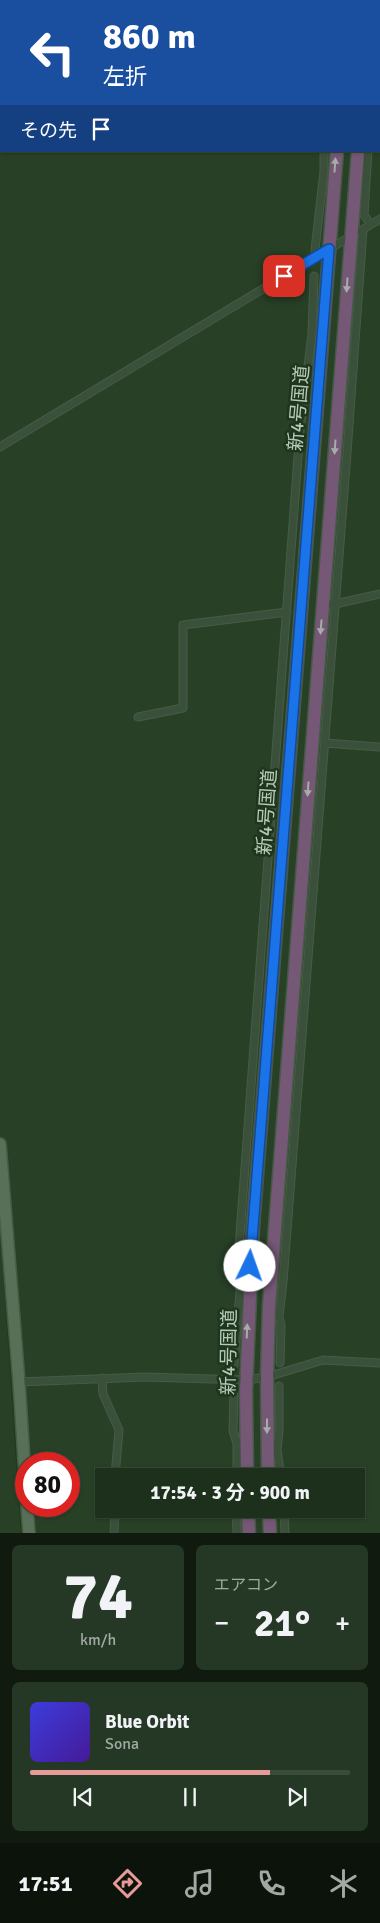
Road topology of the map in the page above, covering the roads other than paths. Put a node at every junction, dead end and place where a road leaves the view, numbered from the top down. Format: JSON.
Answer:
{"nodes":[{"id":1,"x":324,"y":152,"type":"edge"},
{"id":2,"x":337,"y":152,"type":"edge"},
{"id":3,"x":358,"y":152,"type":"edge"},
{"id":4,"x":368,"y":152,"type":"edge"},
{"id":5,"x":362,"y":168,"type":"junction"},
{"id":6,"x":328,"y":189,"type":"junction"},
{"id":7,"x":367,"y":219,"type":"dead end"},
{"id":8,"x":380,"y":219,"type":"edge"},
{"id":9,"x":363,"y":230,"type":"junction"},
{"id":10,"x":350,"y":237,"type":"junction"},
{"id":11,"x":329,"y":249,"type":"junction"},
{"id":12,"x":315,"y":250,"type":"dead end"},
{"id":13,"x":314,"y":276,"type":"dead end"},
{"id":14,"x":318,"y":326,"type":"junction"},
{"id":15,"x":0,"y":447,"type":"edge"},
{"id":16,"x":380,"y":594,"type":"edge"},
{"id":17,"x":329,"y":604,"type":"junction"},
{"id":18,"x":288,"y":612,"type":"junction"},
{"id":19,"x":138,"y":717,"type":"dead end"},
{"id":20,"x":324,"y":743,"type":"junction"},
{"id":21,"x":380,"y":747,"type":"edge"},
{"id":22,"x":0,"y":1144,"type":"edge"},
{"id":23,"x":244,"y":1305,"type":"junction"},
{"id":24,"x":274,"y":1306,"type":"junction"},
{"id":25,"x":380,"y":1363,"type":"edge"},
{"id":26,"x":280,"y":1364,"type":"dead end"},
{"id":27,"x":234,"y":1365,"type":"dead end"},
{"id":28,"x":267,"y":1377,"type":"junction"},
{"id":29,"x":102,"y":1378,"type":"junction"},
{"id":30,"x":246,"y":1380,"type":"junction"},
{"id":31,"x":19,"y":1382,"type":"junction"},
{"id":32,"x":279,"y":1386,"type":"dead end"},
{"id":33,"x":234,"y":1395,"type":"dead end"},
{"id":34,"x":272,"y":1451,"type":"junction"},
{"id":35,"x":24,"y":1452,"type":"edge"},
{"id":36,"x":242,"y":1457,"type":"junction"},
{"id":37,"x":116,"y":1468,"type":"edge"},
{"id":38,"x":239,"y":1468,"type":"edge"},
{"id":39,"x":245,"y":1468,"type":"edge"},
{"id":40,"x":269,"y":1468,"type":"edge"},
{"id":41,"x":278,"y":1468,"type":"edge"},
{"id":42,"x":28,"y":1517,"type":"edge"},
{"id":43,"x":115,"y":1518,"type":"edge"},
{"id":44,"x":236,"y":1518,"type":"edge"},
{"id":45,"x":248,"y":1518,"type":"edge"},
{"id":46,"x":269,"y":1518,"type":"edge"},
{"id":47,"x":284,"y":1518,"type":"edge"},
{"id":48,"x":29,"y":1533,"type":"edge"},
{"id":49,"x":114,"y":1533,"type":"edge"},
{"id":50,"x":237,"y":1533,"type":"edge"},
{"id":51,"x":249,"y":1533,"type":"edge"},
{"id":52,"x":270,"y":1533,"type":"edge"},
{"id":53,"x":285,"y":1533,"type":"edge"}],
"edges":[{"from":1,"to":6,"type":"street"},
{"from":6,"to":2,"type":"highway","name":"新4号国道","one_way":true},
{"from":3,"to":5,"type":"highway","name":"新4号国道"},
{"from":4,"to":5,"type":"street"},
{"from":5,"to":7,"type":"street"},
{"from":5,"to":10,"type":"highway","name":"新4号国道"},
{"from":6,"to":11,"type":"highway","name":"新4号国道"},
{"from":6,"to":12,"type":"street"},
{"from":8,"to":9,"type":"street"},
{"from":9,"to":10,"type":"street"},
{"from":9,"to":17,"type":"street"},
{"from":10,"to":11,"type":"street"},
{"from":10,"to":17,"type":"highway","name":"新4号国道","one_way":true},
{"from":11,"to":14,"type":"highway","name":"新4号国道"},
{"from":11,"to":15,"type":"street"},
{"from":13,"to":14,"type":"street"},
{"from":14,"to":18,"type":"street"},
{"from":14,"to":23,"type":"highway","name":"新4号国道"},
{"from":16,"to":17,"type":"street"},
{"from":17,"to":20,"type":"street"},
{"from":17,"to":24,"type":"highway","name":"新4号国道","one_way":true},
{"from":18,"to":19,"type":"street"},
{"from":18,"to":23,"type":"street"},
{"from":20,"to":21,"type":"street"},
{"from":20,"to":24,"type":"street"},
{"from":22,"to":31,"type":"main road"},
{"from":23,"to":27,"type":"street"},
{"from":30,"to":23,"type":"highway","name":"新4号国道","one_way":true},
{"from":24,"to":26,"type":"street"},
{"from":24,"to":28,"type":"highway","name":"新4号国道"},
{"from":25,"to":28,"type":"street"},
{"from":28,"to":30,"type":"street"},
{"from":28,"to":34,"type":"highway","name":"新4号国道","one_way":true},
{"from":29,"to":30,"type":"street"},
{"from":29,"to":31,"type":"street"},
{"from":29,"to":37,"type":"street"},
{"from":30,"to":36,"type":"highway","name":"新4号国道"},
{"from":31,"to":35,"type":"main road"},
{"from":32,"to":34,"type":"street"},
{"from":33,"to":36,"type":"street"},
{"from":34,"to":40,"type":"highway","name":"新4号国道"},
{"from":34,"to":41,"type":"street"},
{"from":36,"to":38,"type":"street"},
{"from":36,"to":39,"type":"highway","name":"新4号国道"},
{"from":42,"to":48,"type":"main road"},
{"from":43,"to":49,"type":"street"},
{"from":44,"to":50,"type":"street"},
{"from":45,"to":51,"type":"highway"},
{"from":46,"to":52,"type":"highway"},
{"from":47,"to":53,"type":"street"}]}
